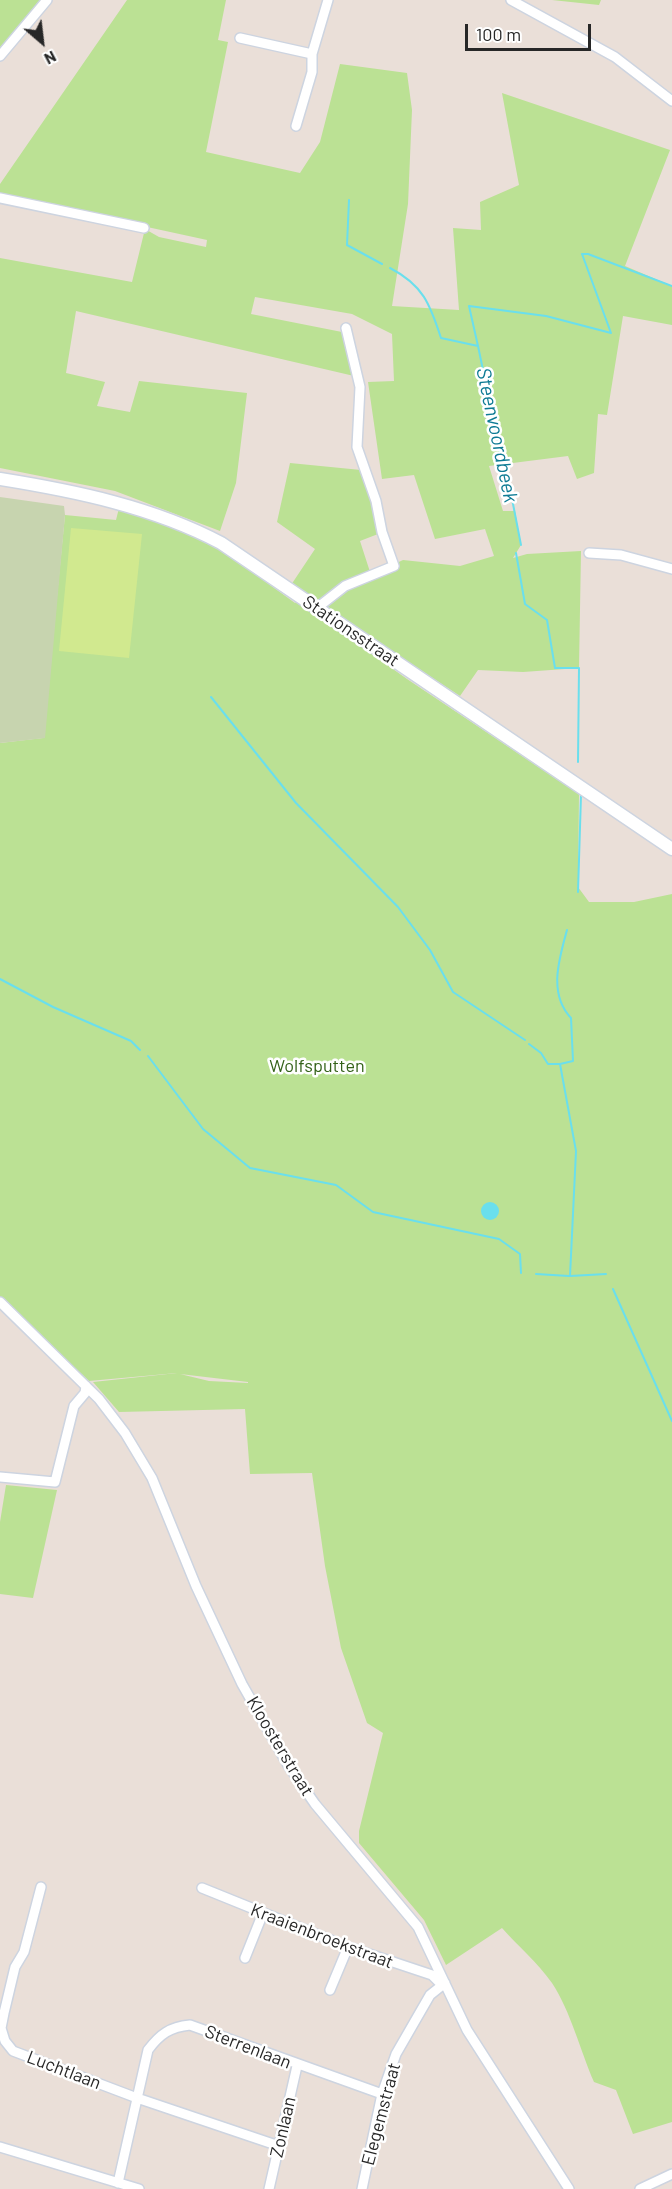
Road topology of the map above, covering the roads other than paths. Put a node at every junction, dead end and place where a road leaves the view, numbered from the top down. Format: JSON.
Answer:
{"nodes":[{"id":1,"x":48,"y":0,"type":"edge"},
{"id":2,"x":328,"y":0,"type":"edge"},
{"id":3,"x":511,"y":0,"type":"edge"},
{"id":4,"x":240,"y":38,"type":"dead end"},
{"id":5,"x":312,"y":54,"type":"junction"},
{"id":6,"x":0,"y":56,"type":"edge"},
{"id":7,"x":672,"y":101,"type":"edge"},
{"id":8,"x":296,"y":126,"type":"dead end"},
{"id":9,"x":0,"y":198,"type":"edge"},
{"id":10,"x":144,"y":228,"type":"dead end"},
{"id":11,"x":346,"y":328,"type":"dead end"},
{"id":12,"x":0,"y":479,"type":"edge"},
{"id":13,"x":589,"y":553,"type":"dead end"},
{"id":14,"x":672,"y":570,"type":"edge"},
{"id":15,"x":317,"y":608,"type":"junction"},
{"id":16,"x":672,"y":849,"type":"edge"},
{"id":17,"x":0,"y":1302,"type":"edge"},
{"id":18,"x":86,"y":1386,"type":"junction"},
{"id":19,"x":0,"y":1477,"type":"edge"},
{"id":20,"x":41,"y":1887,"type":"dead end"},
{"id":21,"x":202,"y":1888,"type":"dead end"},
{"id":22,"x":263,"y":1913,"type":"junction"},
{"id":23,"x":348,"y":1947,"type":"junction"},
{"id":24,"x":245,"y":1958,"type":"dead end"},
{"id":25,"x":443,"y":1984,"type":"junction"},
{"id":26,"x":330,"y":1990,"type":"dead end"},
{"id":27,"x":297,"y":2066,"type":"junction"},
{"id":28,"x":382,"y":2094,"type":"junction"},
{"id":29,"x":137,"y":2098,"type":"junction"},
{"id":30,"x":279,"y":2146,"type":"junction"},
{"id":31,"x":0,"y":2147,"type":"edge"},
{"id":32,"x":672,"y":2174,"type":"edge"},
{"id":33,"x":118,"y":2182,"type":"junction"},
{"id":34,"x":139,"y":2189,"type":"edge"},
{"id":35,"x":269,"y":2189,"type":"edge"},
{"id":36,"x":362,"y":2189,"type":"edge"},
{"id":37,"x":569,"y":2189,"type":"edge"},
{"id":38,"x":640,"y":2189,"type":"edge"}],
"edges":[{"from":1,"to":6,"type":"street"},
{"from":2,"to":5,"type":"street"},
{"from":3,"to":7,"type":"street"},
{"from":4,"to":5,"type":"street"},
{"from":5,"to":8,"type":"street"},
{"from":9,"to":10,"type":"street"},
{"from":11,"to":15,"type":"street"},
{"from":12,"to":15,"type":"street","name":"Stationsstraat"},
{"from":13,"to":14,"type":"street"},
{"from":15,"to":16,"type":"street","name":"Stationsstraat"},
{"from":17,"to":18,"type":"street","name":"Kloosterstraat"},
{"from":18,"to":19,"type":"street"},
{"from":18,"to":25,"type":"street","name":"Kloosterstraat"},
{"from":20,"to":29,"type":"street","name":"Luchtlaan"},
{"from":21,"to":22,"type":"street","name":"Kraaienbroekstraat"},
{"from":22,"to":23,"type":"street","name":"Kraaienbroekstraat"},
{"from":22,"to":24,"type":"street"},
{"from":23,"to":25,"type":"street","name":"Kraaienbroekstraat"},
{"from":23,"to":26,"type":"street"},
{"from":25,"to":28,"type":"street","name":"Elegemstraat"},
{"from":25,"to":37,"type":"street","name":"Kloosterstraat"},
{"from":27,"to":28,"type":"street","name":"Sterrenlaan"},
{"from":27,"to":29,"type":"street","name":"Sterrenlaan"},
{"from":27,"to":30,"type":"street","name":"Zonlaan"},
{"from":28,"to":36,"type":"street","name":"Elegemstraat"},
{"from":29,"to":30,"type":"street","name":"Luchtlaan"},
{"from":29,"to":33,"type":"street","name":"Sterrenlaan"},
{"from":30,"to":35,"type":"street","name":"Zonlaan"},
{"from":31,"to":33,"type":"street"},
{"from":32,"to":38,"type":"street"},
{"from":33,"to":34,"type":"street"}]}
